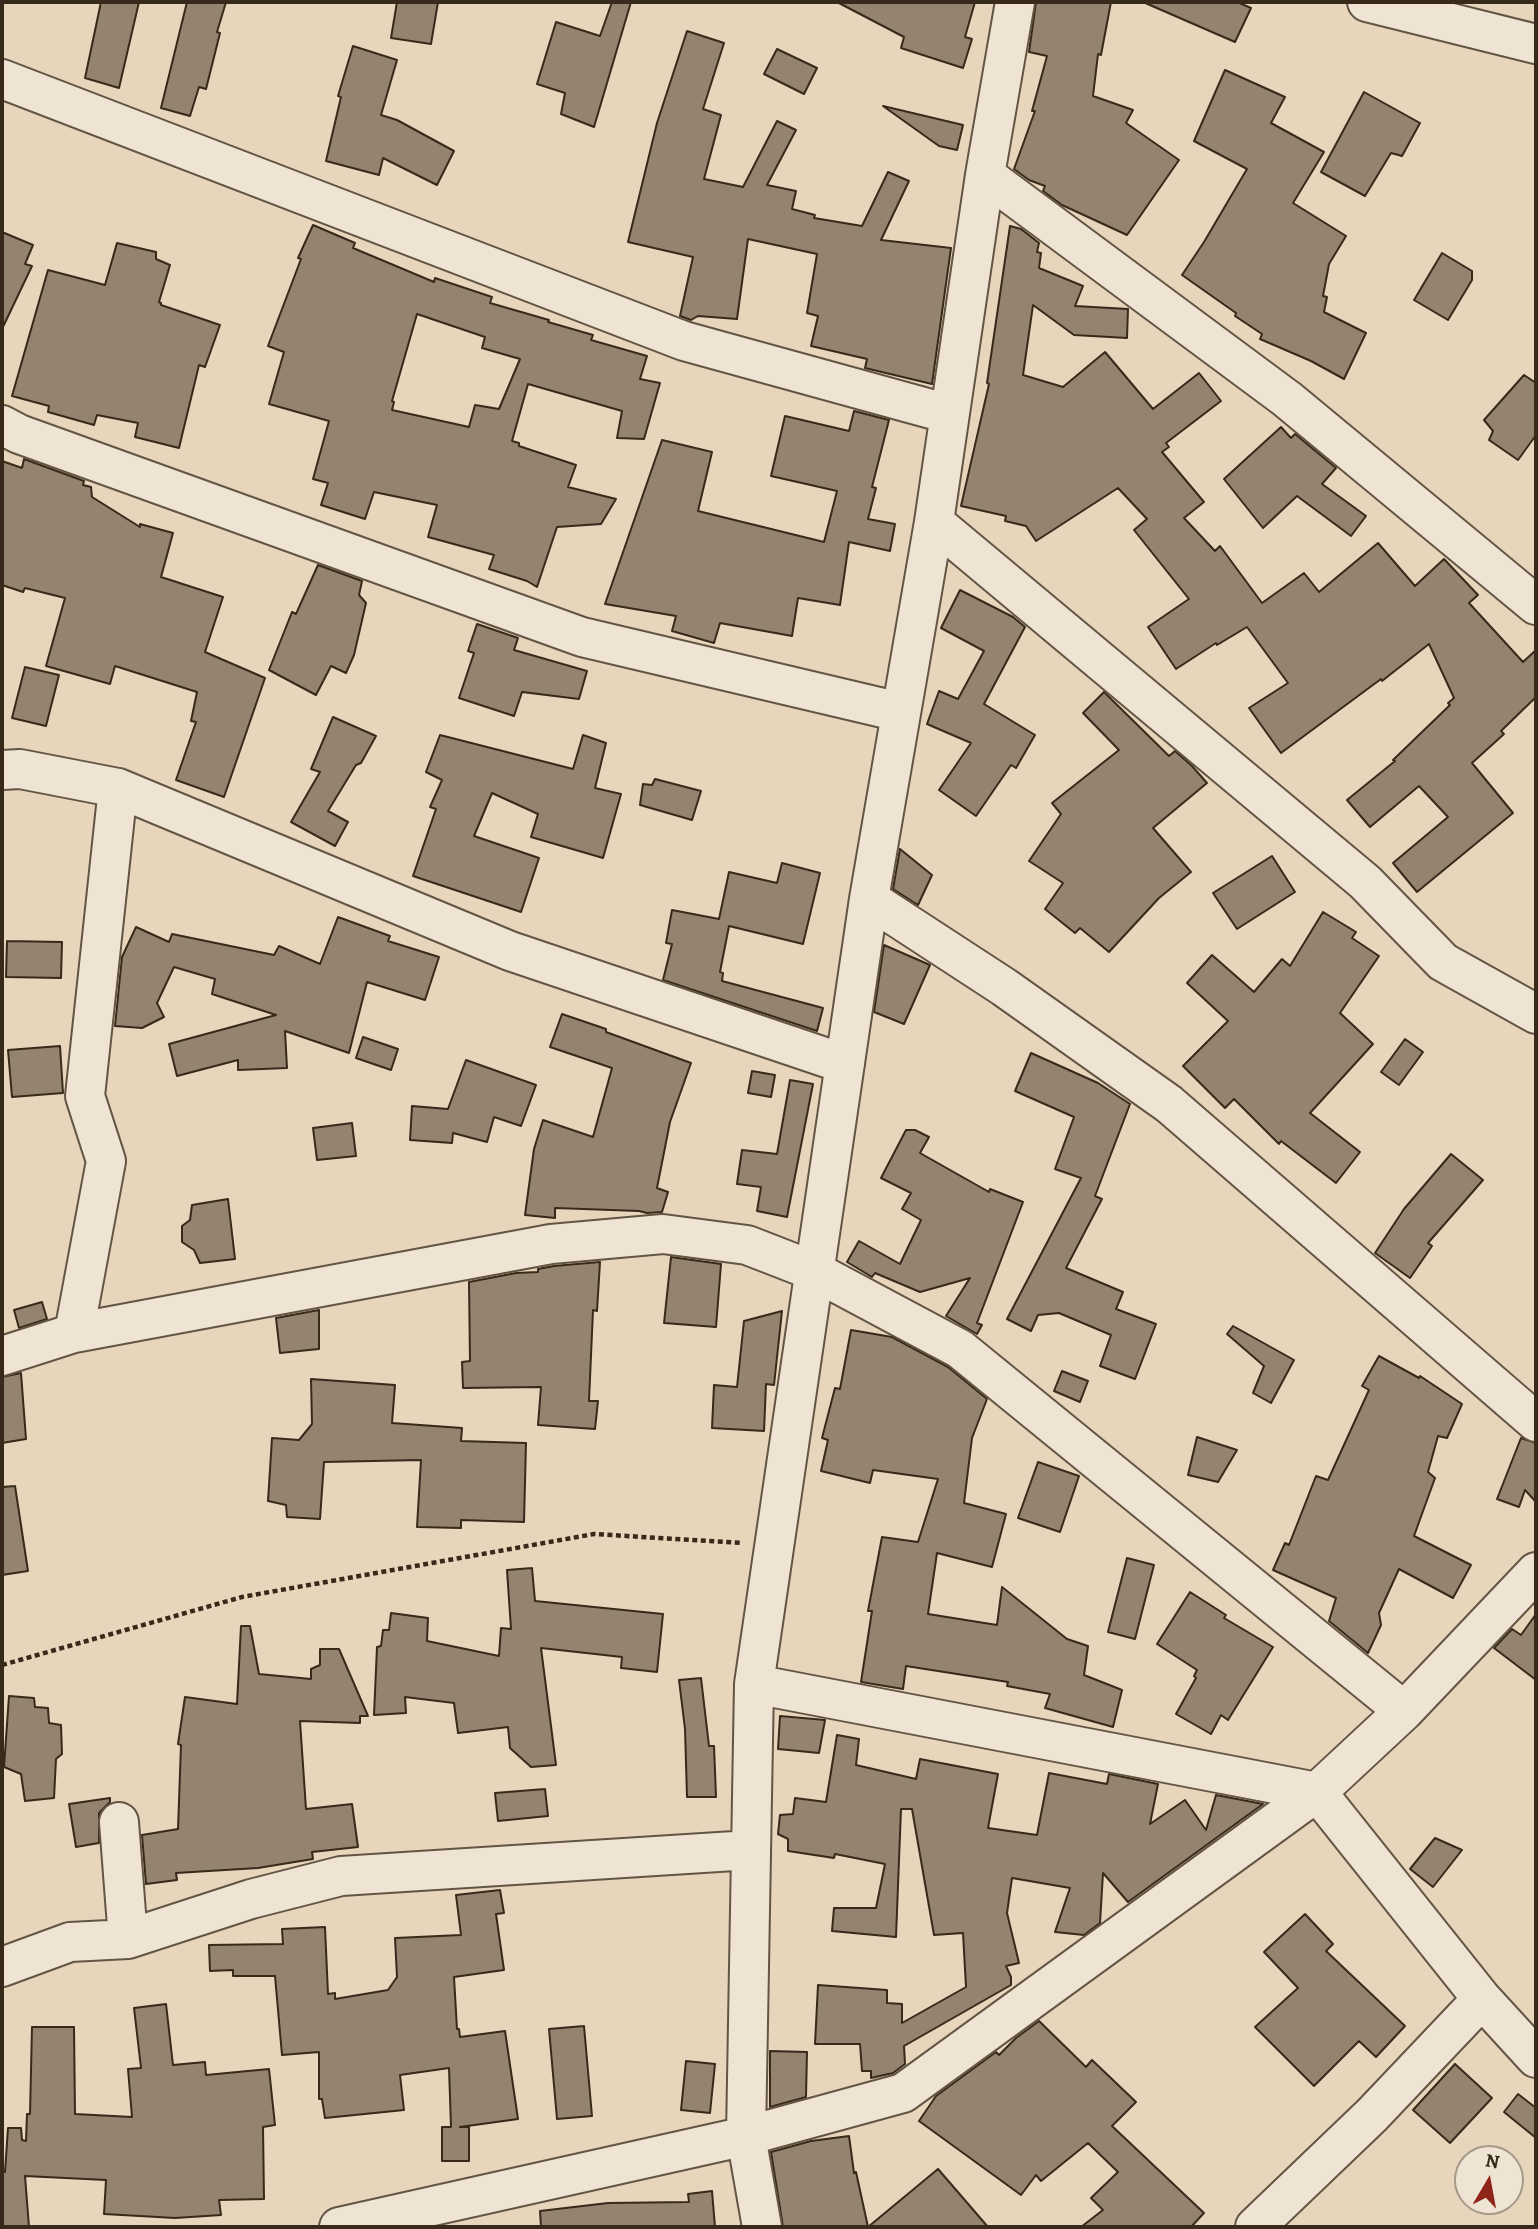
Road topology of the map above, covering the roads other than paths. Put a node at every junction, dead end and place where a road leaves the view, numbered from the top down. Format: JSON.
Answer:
{"nodes":[{"id":1,"x":1015,"y":2,"type":"edge"},
{"id":2,"x":1367,"y":2,"type":"edge"},
{"id":3,"x":1536,"y":44,"type":"edge"},
{"id":4,"x":2,"y":79,"type":"edge"},
{"id":5,"x":985,"y":175,"type":"junction"},
{"id":6,"x":949,"y":414,"type":"junction"},
{"id":7,"x":2,"y":425,"type":"edge"},
{"id":8,"x":934,"y":522,"type":"junction"},
{"id":9,"x":1536,"y":605,"type":"edge"},
{"id":10,"x":900,"y":712,"type":"junction"},
{"id":11,"x":2,"y":770,"type":"edge"},
{"id":12,"x":118,"y":788,"type":"junction"},
{"id":13,"x":869,"y":899,"type":"junction"},
{"id":14,"x":1536,"y":1014,"type":"edge"},
{"id":15,"x":845,"y":1064,"type":"junction"},
{"id":16,"x":814,"y":1271,"type":"junction"},
{"id":17,"x":74,"y":1333,"type":"junction"},
{"id":18,"x":2,"y":1356,"type":"edge"},
{"id":19,"x":1536,"y":1422,"type":"edge"},
{"id":20,"x":1536,"y":1572,"type":"edge"},
{"id":21,"x":754,"y":1685,"type":"junction"},
{"id":22,"x":1404,"y":1711,"type":"junction"},
{"id":23,"x":1317,"y":1792,"type":"junction"},
{"id":24,"x":119,"y":1822,"type":"dead end"},
{"id":25,"x":750,"y":1850,"type":"junction"},
{"id":26,"x":128,"y":1939,"type":"junction"},
{"id":27,"x":2,"y":1967,"type":"edge"},
{"id":28,"x":1482,"y":1999,"type":"junction"},
{"id":29,"x":1536,"y":2058,"type":"edge"},
{"id":30,"x":746,"y":2136,"type":"junction"},
{"id":31,"x":339,"y":2227,"type":"edge"},
{"id":32,"x":762,"y":2227,"type":"edge"},
{"id":33,"x":1255,"y":2227,"type":"edge"}],
"edges":[{"from":1,"to":5,"type":"street"},
{"from":2,"to":3,"type":"street"},
{"from":4,"to":6,"type":"street"},
{"from":5,"to":6,"type":"street"},
{"from":5,"to":9,"type":"street"},
{"from":6,"to":8,"type":"street"},
{"from":7,"to":10,"type":"street"},
{"from":8,"to":10,"type":"street"},
{"from":8,"to":14,"type":"street"},
{"from":10,"to":13,"type":"street"},
{"from":11,"to":12,"type":"street"},
{"from":12,"to":15,"type":"street"},
{"from":12,"to":17,"type":"street"},
{"from":13,"to":15,"type":"street"},
{"from":13,"to":19,"type":"street"},
{"from":15,"to":16,"type":"street"},
{"from":16,"to":17,"type":"street"},
{"from":16,"to":21,"type":"street"},
{"from":16,"to":22,"type":"street"},
{"from":17,"to":18,"type":"street"},
{"from":20,"to":22,"type":"street"},
{"from":21,"to":23,"type":"street"},
{"from":21,"to":25,"type":"street"},
{"from":22,"to":23,"type":"street"},
{"from":23,"to":28,"type":"street"},
{"from":23,"to":30,"type":"street"},
{"from":24,"to":26,"type":"street"},
{"from":25,"to":26,"type":"street"},
{"from":25,"to":30,"type":"street"},
{"from":26,"to":27,"type":"street"},
{"from":28,"to":29,"type":"street"},
{"from":28,"to":33,"type":"street"},
{"from":30,"to":31,"type":"street"},
{"from":30,"to":32,"type":"street"}]}
